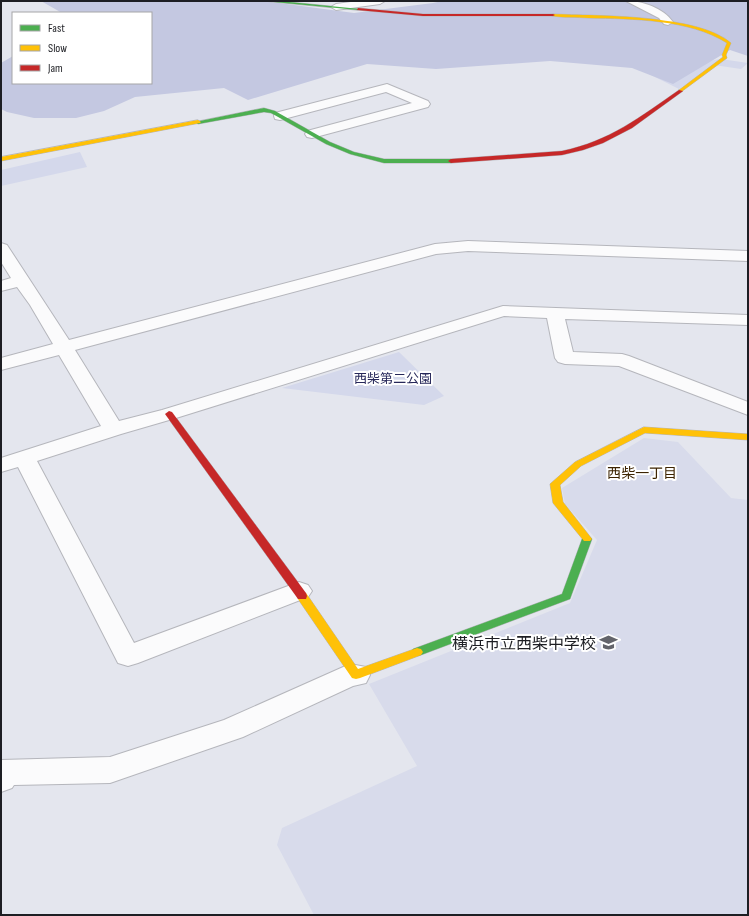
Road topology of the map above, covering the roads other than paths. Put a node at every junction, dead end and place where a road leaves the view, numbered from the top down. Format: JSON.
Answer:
{"nodes":[{"id":1,"x":265,"y":1,"type":"edge"},
{"id":2,"x":380,"y":1,"type":"edge"},
{"id":3,"x":631,"y":1,"type":"edge"},
{"id":4,"x":336,"y":7,"type":"junction"},
{"id":5,"x":668,"y":22,"type":"junction"},
{"id":6,"x":280,"y":116,"type":"junction"},
{"id":7,"x":312,"y":134,"type":"junction"},
{"id":8,"x":1,"y":159,"type":"edge"},
{"id":9,"x":1,"y":248,"type":"edge"},
{"id":10,"x":748,"y":256,"type":"edge"},
{"id":11,"x":21,"y":281,"type":"junction"},
{"id":12,"x":1,"y":286,"type":"edge"},
{"id":13,"x":555,"y":314,"type":"junction"},
{"id":14,"x":748,"y":320,"type":"edge"},
{"id":15,"x":63,"y":347,"type":"junction"},
{"id":16,"x":1,"y":364,"type":"edge"},
{"id":17,"x":748,"y":409,"type":"edge"},
{"id":18,"x":169,"y":414,"type":"junction"},
{"id":19,"x":112,"y":429,"type":"junction"},
{"id":20,"x":748,"y":437,"type":"edge"},
{"id":21,"x":13,"y":461,"type":"edge"},
{"id":22,"x":299,"y":591,"type":"junction"},
{"id":23,"x":356,"y":675,"type":"junction"},
{"id":24,"x":1,"y":778,"type":"edge"}],
"edges":[{"from":1,"to":4,"type":"street"},
{"from":2,"to":4,"type":"street"},
{"from":3,"to":5,"type":"street"},
{"from":4,"to":5,"type":"street"},
{"from":5,"to":7,"type":"street"},
{"from":6,"to":7,"type":"street"},
{"from":6,"to":7,"type":"street"},
{"from":6,"to":8,"type":"street"},
{"from":9,"to":11,"type":"street"},
{"from":10,"to":15,"type":"street"},
{"from":11,"to":12,"type":"street"},
{"from":11,"to":15,"type":"street"},
{"from":13,"to":14,"type":"street"},
{"from":13,"to":17,"type":"street"},
{"from":13,"to":18,"type":"street"},
{"from":15,"to":16,"type":"street"},
{"from":15,"to":19,"type":"street"},
{"from":18,"to":19,"type":"street"},
{"from":18,"to":22,"type":"street"},
{"from":19,"to":21,"type":"street"},
{"from":20,"to":23,"type":"street"},
{"from":21,"to":22,"type":"street"},
{"from":22,"to":23,"type":"street"},
{"from":23,"to":24,"type":"street"}]}
